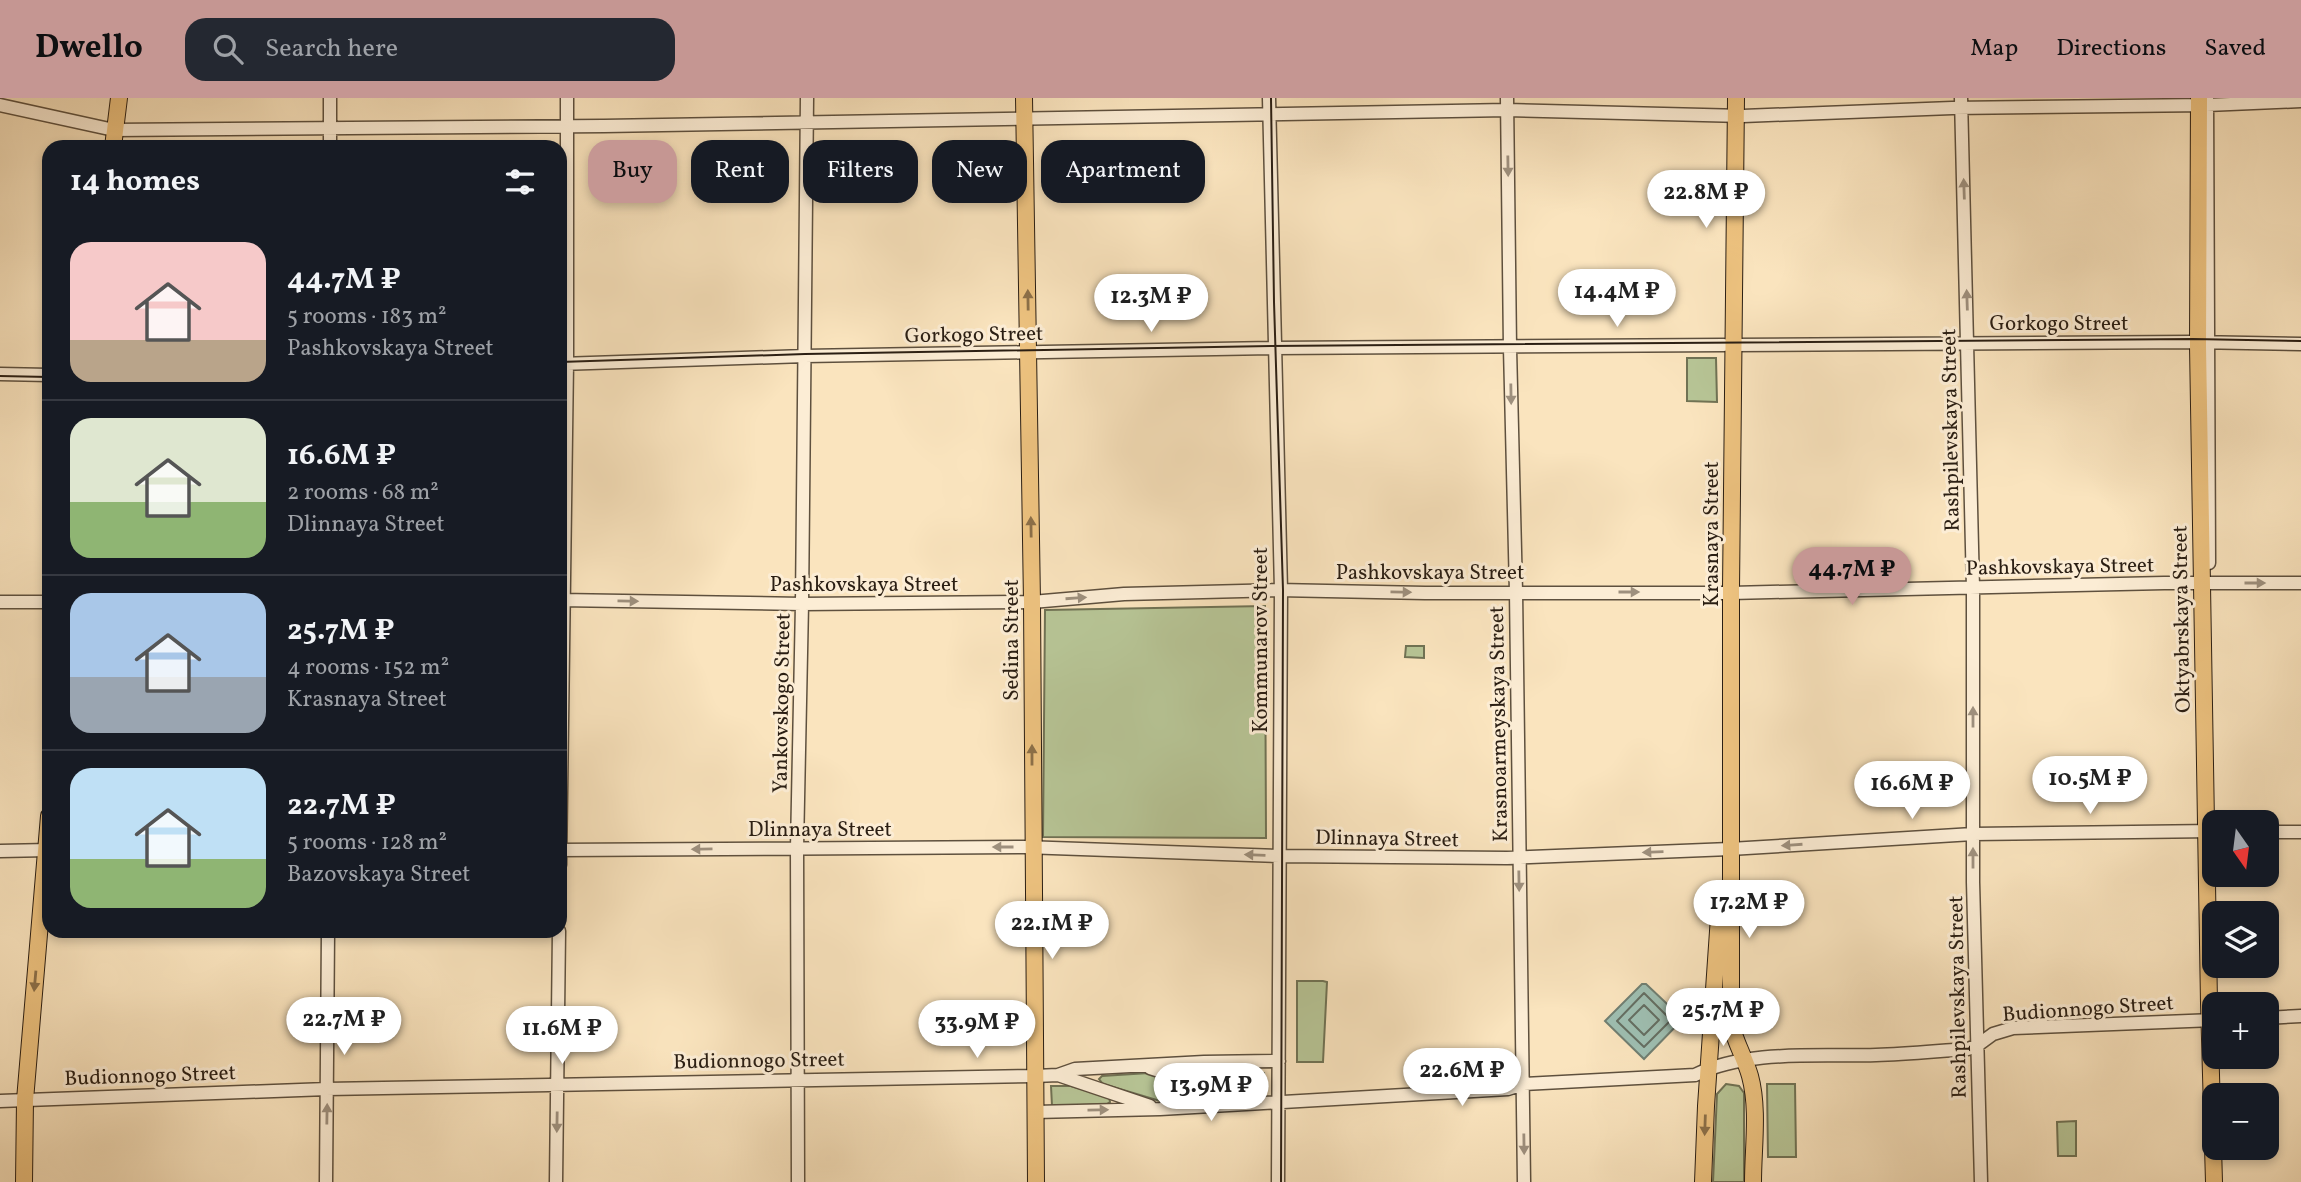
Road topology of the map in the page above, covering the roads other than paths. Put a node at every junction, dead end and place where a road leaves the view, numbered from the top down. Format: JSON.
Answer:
{"nodes":[{"id":1,"x":119,"y":98,"type":"edge"},
{"id":2,"x":330,"y":98,"type":"edge"},
{"id":3,"x":567,"y":98,"type":"edge"},
{"id":4,"x":807,"y":98,"type":"edge"},
{"id":5,"x":1024,"y":98,"type":"edge"},
{"id":6,"x":1269,"y":98,"type":"edge"},
{"id":7,"x":1725,"y":98,"type":"edge"},
{"id":8,"x":1736,"y":98,"type":"edge"},
{"id":9,"x":2301,"y":101,"type":"edge"},
{"id":10,"x":2203,"y":102,"type":"edge"},
{"id":11,"x":1961,"y":103,"type":"edge"},
{"id":12,"x":1507,"y":104,"type":"edge"},
{"id":13,"x":0,"y":105,"type":"edge"},
{"id":14,"x":1269,"y":114,"type":"junction"},
{"id":15,"x":1731,"y":116,"type":"junction"},
{"id":16,"x":1025,"y":118,"type":"junction"},
{"id":17,"x":807,"y":121,"type":"junction"},
{"id":18,"x":566,"y":126,"type":"junction"},
{"id":19,"x":330,"y":129,"type":"junction"},
{"id":20,"x":114,"y":130,"type":"junction"},
{"id":21,"x":113,"y":140,"type":"edge"},
{"id":22,"x":330,"y":140,"type":"edge"},
{"id":23,"x":566,"y":140,"type":"edge"},
{"id":24,"x":2202,"y":342,"type":"junction"},
{"id":25,"x":1968,"y":343,"type":"junction"},
{"id":26,"x":2301,"y":344,"type":"edge"},
{"id":27,"x":1729,"y":345,"type":"junction"},
{"id":28,"x":1510,"y":346,"type":"junction"},
{"id":29,"x":1273,"y":348,"type":"junction"},
{"id":30,"x":1029,"y":352,"type":"junction"},
{"id":31,"x":805,"y":356,"type":"junction"},
{"id":32,"x":567,"y":364,"type":"edge"},
{"id":33,"x":0,"y":374,"type":"edge"},
{"id":34,"x":42,"y":376,"type":"edge"},
{"id":35,"x":2206,"y":583,"type":"junction"},
{"id":36,"x":2301,"y":583,"type":"edge"},
{"id":37,"x":1973,"y":588,"type":"junction"},
{"id":38,"x":1280,"y":590,"type":"junction"},
{"id":39,"x":1516,"y":592,"type":"junction"},
{"id":40,"x":1727,"y":592,"type":"junction"},
{"id":41,"x":567,"y":600,"type":"edge"},
{"id":42,"x":42,"y":601,"type":"edge"},
{"id":43,"x":1032,"y":601,"type":"junction"},
{"id":44,"x":0,"y":602,"type":"edge"},
{"id":45,"x":802,"y":604,"type":"junction"},
{"id":46,"x":2212,"y":810,"type":"edge"},
{"id":47,"x":2202,"y":828,"type":"edge"},
{"id":48,"x":2279,"y":832,"type":"edge"},
{"id":49,"x":2301,"y":832,"type":"edge"},
{"id":50,"x":1973,"y":834,"type":"junction"},
{"id":51,"x":797,"y":848,"type":"junction"},
{"id":52,"x":1032,"y":848,"type":"junction"},
{"id":53,"x":1726,"y":849,"type":"junction"},
{"id":54,"x":42,"y":850,"type":"edge"},
{"id":55,"x":567,"y":850,"type":"edge"},
{"id":56,"x":0,"y":851,"type":"edge"},
{"id":57,"x":1279,"y":856,"type":"junction"},
{"id":58,"x":1518,"y":857,"type":"junction"},
{"id":59,"x":2212,"y":887,"type":"edge"},
{"id":60,"x":42,"y":915,"type":"edge"},
{"id":61,"x":328,"y":938,"type":"edge"},
{"id":62,"x":559,"y":938,"type":"edge"},
{"id":63,"x":1715,"y":970,"type":"junction"},
{"id":64,"x":1731,"y":970,"type":"junction"},
{"id":65,"x":2213,"y":992,"type":"edge"},
{"id":66,"x":2202,"y":1016,"type":"edge"},
{"id":67,"x":2301,"y":1016,"type":"edge"},
{"id":68,"x":2279,"y":1017,"type":"edge"},
{"id":69,"x":1978,"y":1045,"type":"junction"},
{"id":70,"x":1279,"y":1061,"type":"junction"},
{"id":71,"x":1744,"y":1061,"type":"junction"},
{"id":72,"x":1204,"y":1062,"type":"junction"},
{"id":73,"x":1142,"y":1066,"type":"junction"},
{"id":74,"x":1710,"y":1069,"type":"junction"},
{"id":75,"x":2213,"y":1069,"type":"edge"},
{"id":76,"x":1058,"y":1075,"type":"junction"},
{"id":77,"x":1035,"y":1076,"type":"junction"},
{"id":78,"x":797,"y":1079,"type":"junction"},
{"id":79,"x":557,"y":1083,"type":"junction"},
{"id":80,"x":1200,"y":1083,"type":"junction"},
{"id":81,"x":1522,"y":1084,"type":"junction"},
{"id":82,"x":327,"y":1089,"type":"junction"},
{"id":83,"x":25,"y":1100,"type":"junction"},
{"id":84,"x":0,"y":1101,"type":"edge"},
{"id":85,"x":1279,"y":1103,"type":"junction"},
{"id":86,"x":1259,"y":1104,"type":"junction"},
{"id":87,"x":1160,"y":1109,"type":"junction"},
{"id":88,"x":1035,"y":1112,"type":"junction"},
{"id":89,"x":2220,"y":1160,"type":"edge"},
{"id":90,"x":24,"y":1182,"type":"edge"},
{"id":91,"x":327,"y":1182,"type":"edge"},
{"id":92,"x":556,"y":1182,"type":"edge"},
{"id":93,"x":798,"y":1182,"type":"edge"},
{"id":94,"x":1036,"y":1182,"type":"edge"},
{"id":95,"x":1278,"y":1182,"type":"edge"},
{"id":96,"x":1524,"y":1182,"type":"edge"},
{"id":97,"x":1703,"y":1182,"type":"edge"},
{"id":98,"x":1753,"y":1182,"type":"edge"},
{"id":99,"x":1981,"y":1182,"type":"edge"},
{"id":100,"x":2214,"y":1182,"type":"edge"},
{"id":101,"x":2221,"y":1182,"type":"edge"}],
"edges":[{"from":1,"to":20,"type":"main road"},
{"from":2,"to":19,"type":"street"},
{"from":3,"to":18,"type":"street"},
{"from":4,"to":17,"type":"street","name":"Yankovskogo Street"},
{"from":5,"to":16,"type":"main road","name":"Sedina Street"},
{"from":6,"to":14,"type":"street","name":"Kommunarov Street"},
{"from":7,"to":15,"type":"main road","name":"Krasnaya Street"},
{"from":8,"to":15,"type":"main road","name":"Krasnaya Street"},
{"from":9,"to":10,"type":"street"},
{"from":10,"to":11,"type":"street"},
{"from":10,"to":24,"type":"main road","name":"Oktyabrskaya Street"},
{"from":11,"to":15,"type":"street"},
{"from":25,"to":11,"type":"street","name":"Rashpilevskaya Street","one_way":true},
{"from":12,"to":14,"type":"street"},
{"from":12,"to":15,"type":"street"},
{"from":12,"to":28,"type":"street","name":"Krasnoarmeyskaya Street","one_way":true},
{"from":13,"to":20,"type":"street"},
{"from":14,"to":16,"type":"street"},
{"from":14,"to":29,"type":"street","name":"Kommunarov Street"},
{"from":15,"to":27,"type":"main road","name":"Krasnaya Street"},
{"from":16,"to":17,"type":"street"},
{"from":30,"to":16,"type":"main road","name":"Sedina Street","one_way":true},
{"from":17,"to":18,"type":"street"},
{"from":17,"to":31,"type":"street","name":"Yankovskogo Street"},
{"from":18,"to":19,"type":"street"},
{"from":18,"to":23,"type":"street"},
{"from":19,"to":20,"type":"street"},
{"from":19,"to":22,"type":"street"},
{"from":20,"to":21,"type":"main road"},
{"from":24,"to":25,"type":"street","name":"Gorkogo Street"},
{"from":24,"to":26,"type":"street","name":"Gorkogo Street"},
{"from":24,"to":35,"type":"main road","name":"Oktyabrskaya Street"},
{"from":25,"to":27,"type":"street","name":"Gorkogo Street"},
{"from":25,"to":37,"type":"street","name":"Rashpilevskaya Street"},
{"from":27,"to":28,"type":"street","name":"Gorkogo Street"},
{"from":27,"to":40,"type":"main road","name":"Krasnaya Street"},
{"from":28,"to":29,"type":"street","name":"Gorkogo Street"},
{"from":28,"to":39,"type":"street","name":"Krasnoarmeyskaya Street","one_way":true},
{"from":29,"to":30,"type":"street","name":"Gorkogo Street"},
{"from":29,"to":38,"type":"street","name":"Kommunarov Street"},
{"from":30,"to":31,"type":"street","name":"Gorkogo Street"},
{"from":43,"to":30,"type":"main road","name":"Sedina Street","one_way":true},
{"from":31,"to":32,"type":"street","name":"Gorkogo Street"},
{"from":31,"to":45,"type":"street","name":"Yankovskogo Street"},
{"from":33,"to":34,"type":"street"},
{"from":35,"to":36,"type":"street","name":"Pashkovskaya Street","one_way":true},
{"from":35,"to":37,"type":"street","name":"Pashkovskaya Street"},
{"from":35,"to":46,"type":"main road","name":"Oktyabrskaya Street"},
{"from":37,"to":40,"type":"street","name":"Pashkovskaya Street"},
{"from":50,"to":37,"type":"street","name":"Rashpilevskaya Street","one_way":true},
{"from":38,"to":39,"type":"street","name":"Pashkovskaya Street","one_way":true},
{"from":43,"to":38,"type":"street","name":"Pashkovskaya Street","one_way":true},
{"from":38,"to":57,"type":"street","name":"Kommunarov Street"},
{"from":39,"to":40,"type":"street","name":"Pashkovskaya Street","one_way":true},
{"from":39,"to":58,"type":"street","name":"Krasnoarmeyskaya Street"},
{"from":40,"to":53,"type":"main road","name":"Krasnaya Street"},
{"from":41,"to":45,"type":"street","name":"Pashkovskaya Street","one_way":true},
{"from":42,"to":44,"type":"street"},
{"from":43,"to":45,"type":"street","name":"Pashkovskaya Street"},
{"from":52,"to":43,"type":"main road","name":"Sedina Street","one_way":true},
{"from":45,"to":51,"type":"street","name":"Yankovskogo Street"},
{"from":47,"to":50,"type":"street","name":"Dlinnaya Street"},
{"from":48,"to":49,"type":"street"},
{"from":50,"to":53,"type":"street","name":"Dlinnaya Street","one_way":true},
{"from":69,"to":50,"type":"street","name":"Rashpilevskaya Street","one_way":true},
{"from":52,"to":51,"type":"street","name":"Dlinnaya Street","one_way":true},
{"from":51,"to":55,"type":"street","name":"Dlinnaya Street","one_way":true},
{"from":51,"to":78,"type":"street","name":"Yankovskogo Street"},
{"from":57,"to":52,"type":"street","name":"Dlinnaya Street","one_way":true},
{"from":52,"to":77,"type":"main road","name":"Sedina Street"},
{"from":53,"to":58,"type":"street","name":"Dlinnaya Street","one_way":true},
{"from":53,"to":63,"type":"main road","name":"Krasnaya Street"},
{"from":53,"to":64,"type":"main road","name":"Krasnaya Street"},
{"from":54,"to":56,"type":"street"},
{"from":57,"to":58,"type":"street","name":"Dlinnaya Street"},
{"from":57,"to":70,"type":"street","name":"Kommunarov Street"},
{"from":58,"to":81,"type":"street","name":"Krasnoarmeyskaya Street","one_way":true},
{"from":59,"to":65,"type":"main road","name":"Oktyabrskaya Street"},
{"from":60,"to":83,"type":"main road","one_way":true},
{"from":61,"to":82,"type":"street"},
{"from":62,"to":79,"type":"street"},
{"from":63,"to":64,"type":"street"},
{"from":63,"to":74,"type":"main road","name":"Krasnaya Street"},
{"from":64,"to":71,"type":"main road","name":"Krasnaya Street"},
{"from":66,"to":69,"type":"street","name":"Budionnogo Street"},
{"from":67,"to":68,"type":"street"},
{"from":69,"to":71,"type":"street","name":"Budionnogo Street"},
{"from":69,"to":99,"type":"street","name":"Rashpilevskaya Street"},
{"from":70,"to":72,"type":"street","name":"Budionnogo Street"},
{"from":70,"to":85,"type":"street","name":"Kommunarov Street"},
{"from":71,"to":74,"type":"street","name":"Budionnogo Street"},
{"from":71,"to":98,"type":"main road","name":"Krasnaya Street"},
{"from":72,"to":73,"type":"street","name":"Budionnogo Street"},
{"from":72,"to":80,"type":"street"},
{"from":73,"to":76,"type":"street","name":"Budionnogo Street"},
{"from":73,"to":80,"type":"street","name":"Budionnogo Street"},
{"from":74,"to":81,"type":"street","name":"Budionnogo Street"},
{"from":74,"to":97,"type":"main road","name":"Krasnaya Street","one_way":true},
{"from":75,"to":100,"type":"main road","name":"Oktyabrskaya Street"},
{"from":76,"to":77,"type":"street","name":"Budionnogo Street"},
{"from":76,"to":87,"type":"street","name":"Budionnogo Street"},
{"from":77,"to":78,"type":"street","name":"Budionnogo Street"},
{"from":77,"to":88,"type":"main road","name":"Sedina Street"},
{"from":78,"to":79,"type":"street","name":"Budionnogo Street"},
{"from":78,"to":93,"type":"street","name":"Yankovskogo Street"},
{"from":79,"to":82,"type":"street","name":"Budionnogo Street"},
{"from":79,"to":92,"type":"street","one_way":true},
{"from":80,"to":86,"type":"street","name":"Budionnogo Street"},
{"from":81,"to":85,"type":"street","name":"Budionnogo Street"},
{"from":81,"to":96,"type":"street","name":"Krasnoarmeyskaya Street","one_way":true},
{"from":82,"to":83,"type":"street","name":"Budionnogo Street"},
{"from":91,"to":82,"type":"street","one_way":true},
{"from":83,"to":84,"type":"street","name":"Budionnogo Street"},
{"from":83,"to":90,"type":"main road"},
{"from":85,"to":86,"type":"street","name":"Budionnogo Street"},
{"from":85,"to":95,"type":"street","name":"Kommunarov Street"},
{"from":86,"to":87,"type":"street","name":"Budionnogo Street"},
{"from":88,"to":87,"type":"street","name":"Budionnogo Street","one_way":true},
{"from":88,"to":94,"type":"main road","name":"Sedina Street"},
{"from":89,"to":101,"type":"street"}]}
